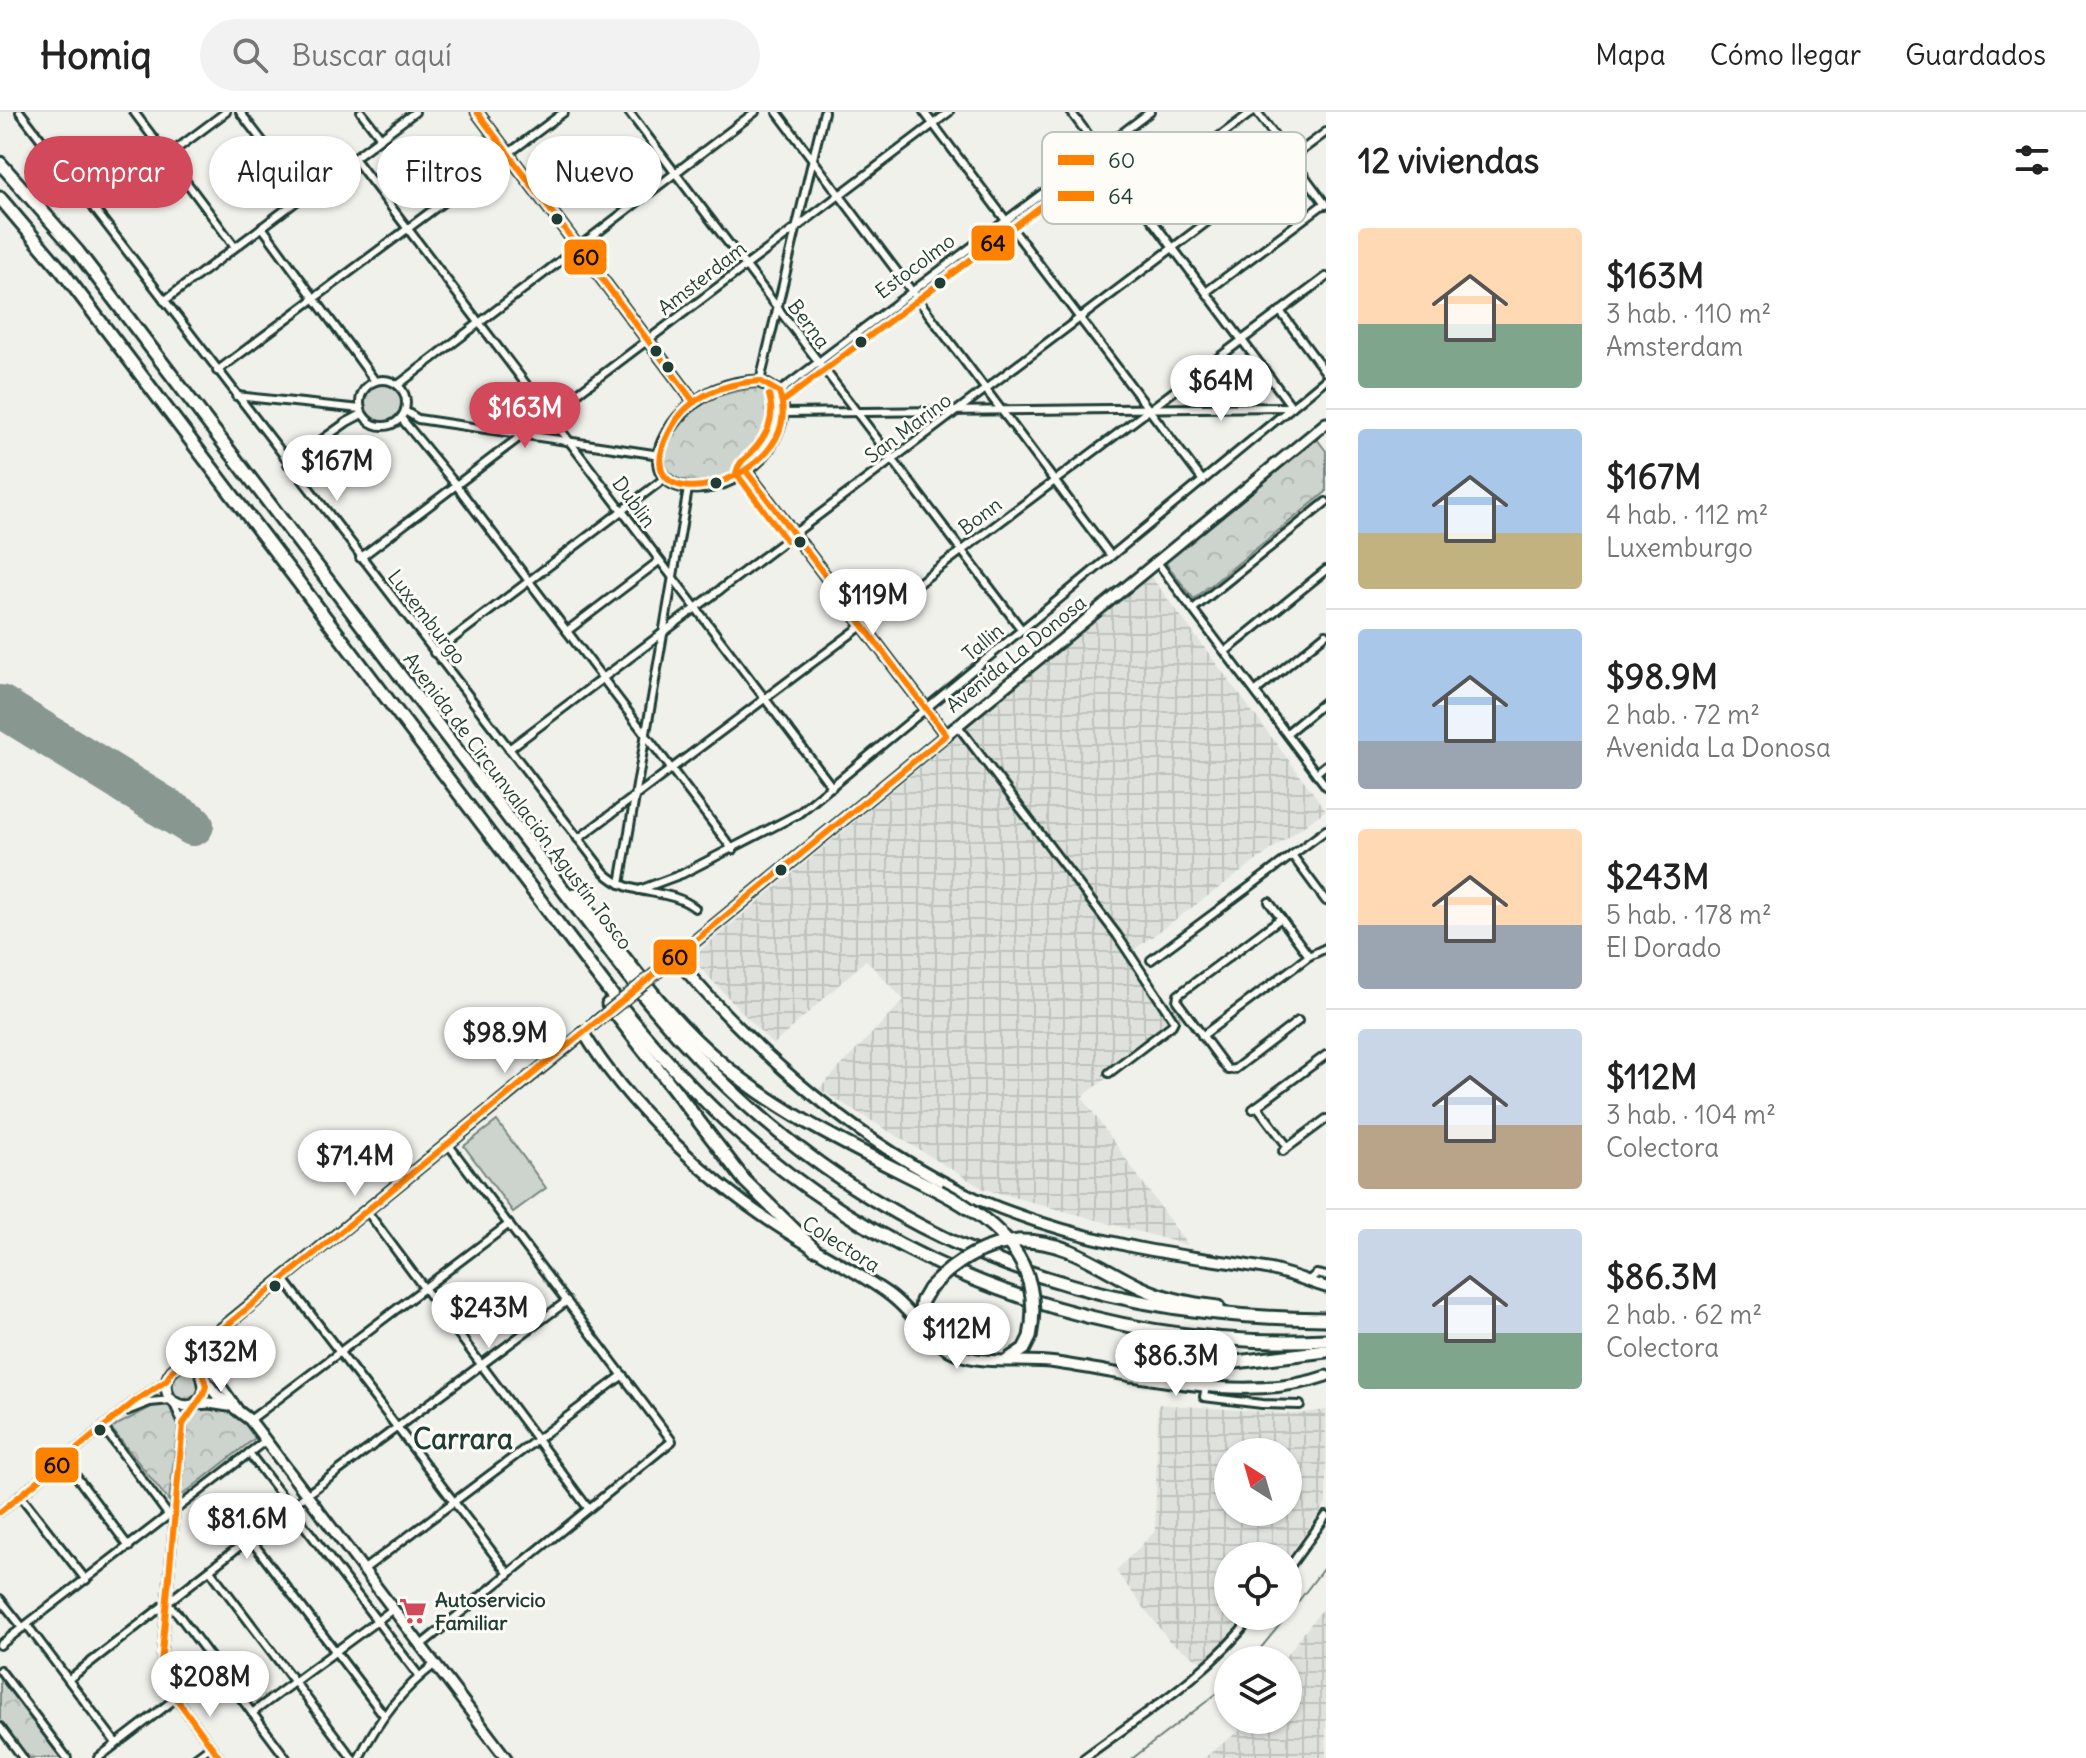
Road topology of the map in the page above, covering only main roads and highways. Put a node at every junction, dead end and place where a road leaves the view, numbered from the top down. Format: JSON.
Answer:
{"nodes":[{"id":1,"x":477,"y":112,"type":"edge"},
{"id":2,"x":0,"y":163,"type":"edge"},
{"id":3,"x":0,"y":198,"type":"edge"},
{"id":4,"x":694,"y":402,"type":"junction"},
{"id":5,"x":1323,"y":426,"type":"edge"},
{"id":6,"x":746,"y":471,"type":"junction"},
{"id":7,"x":946,"y":735,"type":"junction"},
{"id":8,"x":460,"y":755,"type":"junction"},
{"id":9,"x":517,"y":872,"type":"junction"},
{"id":10,"x":675,"y":958,"type":"junction"},
{"id":11,"x":587,"y":1029,"type":"junction"},
{"id":12,"x":921,"y":1167,"type":"junction"},
{"id":13,"x":938,"y":1191,"type":"junction"},
{"id":14,"x":814,"y":1249,"type":"junction"},
{"id":15,"x":1326,"y":1287,"type":"edge"},
{"id":16,"x":1326,"y":1316,"type":"edge"},
{"id":17,"x":919,"y":1324,"type":"junction"},
{"id":18,"x":210,"y":1339,"type":"junction"},
{"id":19,"x":1326,"y":1340,"type":"edge"},
{"id":20,"x":1326,"y":1351,"type":"edge"},
{"id":21,"x":1009,"y":1359,"type":"junction"},
{"id":22,"x":179,"y":1367,"type":"junction"},
{"id":23,"x":205,"y":1373,"type":"junction"},
{"id":24,"x":1130,"y":1375,"type":"junction"},
{"id":25,"x":1326,"y":1376,"type":"edge"},
{"id":26,"x":194,"y":1404,"type":"junction"},
{"id":27,"x":236,"y":1409,"type":"junction"},
{"id":28,"x":506,"y":1758,"type":"edge"}],
"edges":[{"from":1,"to":4,"type":"main road"},
{"from":2,"to":8,"type":"highway","name":"Avenida de Circunvalación Agustín Tosco"},
{"from":3,"to":9,"type":"highway"},
{"from":4,"to":6,"type":"main road"},
{"from":4,"to":6,"type":"main road"},
{"from":5,"to":7,"type":"main road","name":"Avenida La Donosa"},
{"from":6,"to":7,"type":"main road"},
{"from":7,"to":10,"type":"main road","name":"Avenida La Donosa"},
{"from":8,"to":13,"type":"highway"},
{"from":8,"to":16,"type":"highway","name":"Avenida de Circunvalación Agustín Tosco"},
{"from":9,"to":14,"type":"highway"},
{"from":9,"to":19,"type":"highway"},
{"from":10,"to":11,"type":"main road","name":"Avenida La Donosa","bridge":true},
{"from":10,"to":12,"type":"main road"},
{"from":11,"to":14,"type":"main road","name":"Colectora"},
{"from":11,"to":18,"type":"main road","name":"Avenida La Donosa"},
{"from":12,"to":13,"type":"main road"},
{"from":12,"to":15,"type":"main road"},
{"from":13,"to":21,"type":"highway","bridge":true},
{"from":14,"to":17,"type":"main road","name":"Colectora"},
{"from":16,"to":17,"type":"highway","bridge":true},
{"from":17,"to":21,"type":"main road","name":"Colectora"},
{"from":18,"to":22,"type":"main road","name":"Avenida La Donosa"},
{"from":18,"to":23,"type":"main road"},
{"from":20,"to":24,"type":"highway"},
{"from":21,"to":24,"type":"main road","name":"Colectora"},
{"from":22,"to":23,"type":"main road"},
{"from":22,"to":26,"type":"main road","name":"Avenida La Donosa"},
{"from":23,"to":26,"type":"main road"},
{"from":23,"to":27,"type":"main road"},
{"from":24,"to":25,"type":"main road","name":"Colectora"},
{"from":26,"to":27,"type":"main road","name":"Avenida La Donosa"},
{"from":27,"to":28,"type":"main road"}]}
